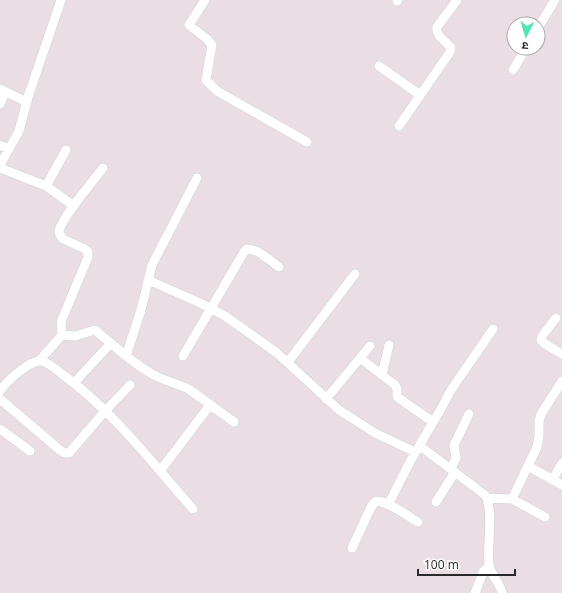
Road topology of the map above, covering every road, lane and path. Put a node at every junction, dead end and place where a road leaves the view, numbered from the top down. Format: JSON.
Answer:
{"nodes":[{"id":1,"x":61,"y":0,"type":"edge"},
{"id":2,"x":205,"y":0,"type":"edge"},
{"id":3,"x":456,"y":0,"type":"edge"},
{"id":4,"x":555,"y":0,"type":"edge"},
{"id":5,"x":545,"y":16,"type":"edge"},
{"id":6,"x":521,"y":56,"type":"edge"},
{"id":7,"x":379,"y":66,"type":"dead end"},
{"id":8,"x":513,"y":70,"type":"dead end"},
{"id":9,"x":2,"y":90,"type":"edge"},
{"id":10,"x":420,"y":95,"type":"junction"},
{"id":11,"x":27,"y":102,"type":"junction"},
{"id":12,"x":0,"y":104,"type":"edge"},
{"id":13,"x":399,"y":126,"type":"dead end"},
{"id":14,"x":307,"y":142,"type":"dead end"},
{"id":15,"x":0,"y":145,"type":"edge"},
{"id":16,"x":10,"y":148,"type":"junction"},
{"id":17,"x":66,"y":150,"type":"dead end"},
{"id":18,"x":0,"y":167,"type":"edge"},
{"id":19,"x":103,"y":168,"type":"dead end"},
{"id":20,"x":197,"y":178,"type":"dead end"},
{"id":21,"x":46,"y":186,"type":"junction"},
{"id":22,"x":74,"y":206,"type":"junction"},
{"id":23,"x":279,"y":268,"type":"dead end"},
{"id":24,"x":355,"y":274,"type":"dead end"},
{"id":25,"x":148,"y":280,"type":"junction"},
{"id":26,"x":211,"y":308,"type":"junction"},
{"id":27,"x":556,"y":318,"type":"dead end"},
{"id":28,"x":493,"y":329,"type":"dead end"},
{"id":29,"x":62,"y":335,"type":"junction"},
{"id":30,"x":111,"y":343,"type":"junction"},
{"id":31,"x":370,"y":346,"type":"dead end"},
{"id":32,"x":389,"y":346,"type":"dead end"},
{"id":33,"x":562,"y":354,"type":"edge"},
{"id":34,"x":126,"y":356,"type":"junction"},
{"id":35,"x":183,"y":356,"type":"dead end"},
{"id":36,"x":360,"y":358,"type":"junction"},
{"id":37,"x":39,"y":361,"type":"junction"},
{"id":38,"x":288,"y":362,"type":"junction"},
{"id":39,"x":382,"y":375,"type":"junction"},
{"id":40,"x":562,"y":380,"type":"edge"},
{"id":41,"x":74,"y":383,"type":"junction"},
{"id":42,"x":130,"y":386,"type":"dead end"},
{"id":43,"x":0,"y":391,"type":"edge"},
{"id":44,"x":0,"y":399,"type":"edge"},
{"id":45,"x":326,"y":399,"type":"junction"},
{"id":46,"x":210,"y":405,"type":"junction"},
{"id":47,"x":105,"y":411,"type":"junction"},
{"id":48,"x":469,"y":414,"type":"dead end"},
{"id":49,"x":234,"y":422,"type":"dead end"},
{"id":50,"x":433,"y":422,"type":"junction"},
{"id":51,"x":0,"y":429,"type":"edge"},
{"id":52,"x":418,"y":449,"type":"junction"},
{"id":53,"x":30,"y":451,"type":"dead end"},
{"id":54,"x":562,"y":463,"type":"edge"},
{"id":55,"x":528,"y":466,"type":"junction"},
{"id":56,"x":160,"y":471,"type":"junction"},
{"id":57,"x":453,"y":471,"type":"junction"},
{"id":58,"x":553,"y":479,"type":"junction"},
{"id":59,"x":562,"y":484,"type":"edge"},
{"id":60,"x":487,"y":498,"type":"junction"},
{"id":61,"x":512,"y":499,"type":"junction"},
{"id":62,"x":436,"y":502,"type":"dead end"},
{"id":63,"x":388,"y":505,"type":"junction"},
{"id":64,"x":193,"y":509,"type":"dead end"},
{"id":65,"x":545,"y":517,"type":"dead end"},
{"id":66,"x":418,"y":522,"type":"dead end"},
{"id":67,"x":352,"y":548,"type":"dead end"},
{"id":68,"x":489,"y":566,"type":"junction"},
{"id":69,"x":475,"y":593,"type":"edge"},
{"id":70,"x":502,"y":593,"type":"edge"}],
"edges":[{"from":1,"to":11,"type":"street"},
{"from":2,"to":14,"type":"street"},
{"from":3,"to":10,"type":"street"},
{"from":4,"to":5,"type":"street"},
{"from":6,"to":8,"type":"street"},
{"from":7,"to":10,"type":"street"},
{"from":9,"to":11,"type":"street"},
{"from":9,"to":12,"type":"street"},
{"from":10,"to":13,"type":"street"},
{"from":11,"to":16,"type":"street"},
{"from":15,"to":16,"type":"street"},
{"from":16,"to":18,"type":"street"},
{"from":17,"to":21,"type":"street"},
{"from":18,"to":21,"type":"street"},
{"from":19,"to":22,"type":"street"},
{"from":20,"to":25,"type":"street"},
{"from":21,"to":22,"type":"street"},
{"from":22,"to":29,"type":"street"},
{"from":23,"to":26,"type":"street"},
{"from":24,"to":38,"type":"street"},
{"from":25,"to":26,"type":"street"},
{"from":25,"to":34,"type":"street"},
{"from":26,"to":35,"type":"street"},
{"from":26,"to":38,"type":"street"},
{"from":27,"to":33,"type":"street"},
{"from":28,"to":50,"type":"street"},
{"from":29,"to":30,"type":"street"},
{"from":29,"to":37,"type":"street"},
{"from":30,"to":34,"type":"street"},
{"from":30,"to":41,"type":"street"},
{"from":31,"to":36,"type":"street"},
{"from":32,"to":39,"type":"street"},
{"from":34,"to":46,"type":"street"},
{"from":36,"to":39,"type":"street"},
{"from":36,"to":45,"type":"street"},
{"from":37,"to":41,"type":"street"},
{"from":37,"to":43,"type":"street"},
{"from":38,"to":45,"type":"street"},
{"from":39,"to":50,"type":"street"},
{"from":40,"to":55,"type":"street"},
{"from":41,"to":47,"type":"street"},
{"from":42,"to":47,"type":"street"},
{"from":44,"to":47,"type":"street"},
{"from":45,"to":52,"type":"street"},
{"from":46,"to":49,"type":"street"},
{"from":46,"to":56,"type":"street"},
{"from":47,"to":56,"type":"street"},
{"from":48,"to":57,"type":"street"},
{"from":50,"to":52,"type":"street"},
{"from":51,"to":53,"type":"street"},
{"from":52,"to":57,"type":"street"},
{"from":52,"to":63,"type":"street"},
{"from":54,"to":58,"type":"street"},
{"from":55,"to":58,"type":"street"},
{"from":55,"to":61,"type":"street"},
{"from":56,"to":64,"type":"street"},
{"from":57,"to":60,"type":"street"},
{"from":57,"to":62,"type":"street"},
{"from":58,"to":59,"type":"street"},
{"from":60,"to":61,"type":"street"},
{"from":60,"to":68,"type":"street"},
{"from":61,"to":65,"type":"street"},
{"from":63,"to":66,"type":"street"},
{"from":63,"to":67,"type":"street"},
{"from":68,"to":69,"type":"street"},
{"from":68,"to":70,"type":"street"}]}
